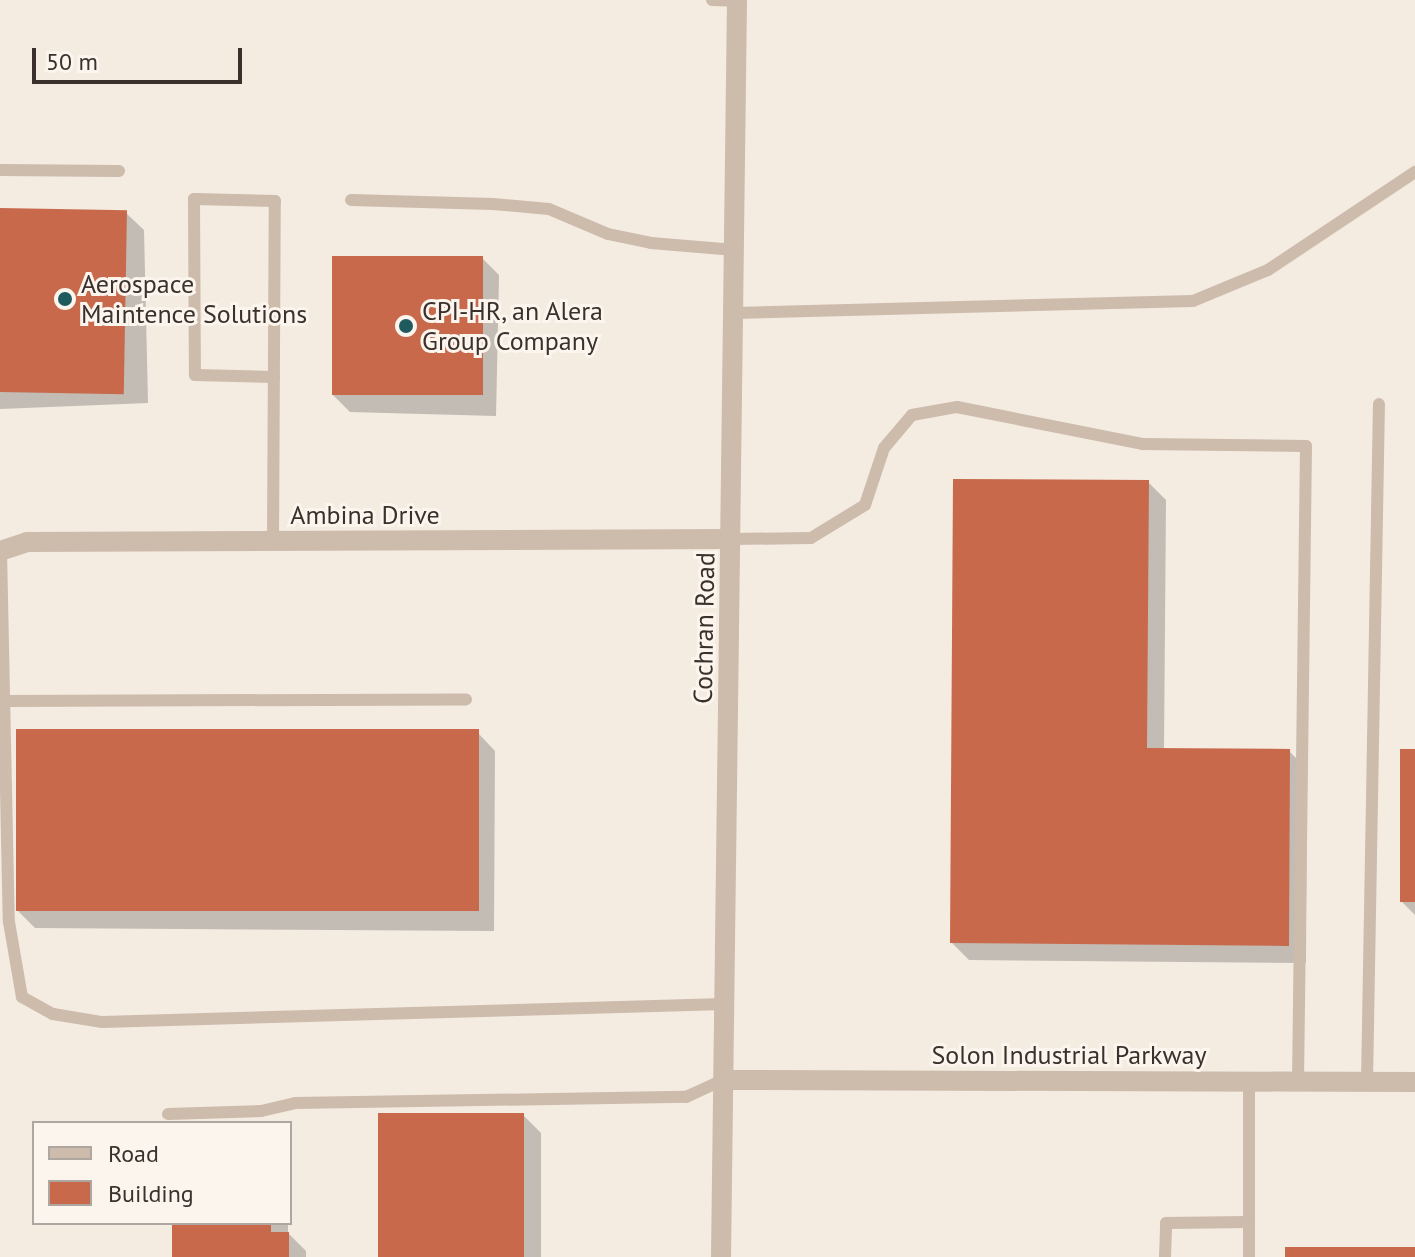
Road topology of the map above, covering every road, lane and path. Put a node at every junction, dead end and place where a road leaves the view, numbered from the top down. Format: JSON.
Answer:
{"nodes":[{"id":1,"x":712,"y":0,"type":"edge"},
{"id":2,"x":737,"y":0,"type":"edge"},
{"id":3,"x":0,"y":170,"type":"edge"},
{"id":4,"x":119,"y":171,"type":"dead end"},
{"id":5,"x":1415,"y":172,"type":"edge"},
{"id":6,"x":351,"y":200,"type":"dead end"},
{"id":7,"x":735,"y":250,"type":"junction"},
{"id":8,"x":734,"y":313,"type":"junction"},
{"id":9,"x":274,"y":377,"type":"junction"},
{"id":10,"x":1379,"y":404,"type":"dead end"},
{"id":11,"x":732,"y":539,"type":"junction"},
{"id":12,"x":273,"y":541,"type":"junction"},
{"id":13,"x":1,"y":551,"type":"edge"},
{"id":14,"x":466,"y":699,"type":"dead end"},
{"id":15,"x":4,"y":701,"type":"junction"},
{"id":16,"x":724,"y":1004,"type":"junction"},
{"id":17,"x":723,"y":1080,"type":"junction"},
{"id":18,"x":1249,"y":1082,"type":"junction"},
{"id":19,"x":1298,"y":1082,"type":"junction"},
{"id":20,"x":1367,"y":1082,"type":"junction"},
{"id":21,"x":1415,"y":1082,"type":"edge"},
{"id":22,"x":168,"y":1114,"type":"dead end"},
{"id":23,"x":1249,"y":1222,"type":"junction"},
{"id":24,"x":721,"y":1257,"type":"edge"},
{"id":25,"x":1165,"y":1257,"type":"edge"},
{"id":26,"x":1249,"y":1257,"type":"edge"}],
"edges":[{"from":1,"to":2,"type":"lane"},
{"from":2,"to":7,"type":"street","name":"Cochran Road"},
{"from":3,"to":4,"type":"lane"},
{"from":5,"to":8,"type":"lane"},
{"from":6,"to":7,"type":"lane"},
{"from":7,"to":8,"type":"street","name":"Cochran Road"},
{"from":8,"to":11,"type":"street","name":"Cochran Road"},
{"from":9,"to":9,"type":"lane"},
{"from":9,"to":12,"type":"lane"},
{"from":10,"to":20,"type":"lane"},
{"from":11,"to":12,"type":"street","name":"Ambina Drive"},
{"from":11,"to":16,"type":"street","name":"Cochran Road"},
{"from":11,"to":19,"type":"lane"},
{"from":12,"to":13,"type":"street","name":"Ambina Drive"},
{"from":13,"to":15,"type":"lane"},
{"from":14,"to":15,"type":"lane"},
{"from":15,"to":16,"type":"lane"},
{"from":16,"to":17,"type":"street","name":"Cochran Road"},
{"from":17,"to":18,"type":"street","name":"Solon Industrial Parkway"},
{"from":17,"to":22,"type":"lane"},
{"from":17,"to":24,"type":"street","name":"Cochran Road"},
{"from":18,"to":19,"type":"street","name":"Solon Industrial Parkway"},
{"from":18,"to":23,"type":"lane"},
{"from":19,"to":20,"type":"street","name":"Solon Industrial Parkway"},
{"from":20,"to":21,"type":"street","name":"Solon Industrial Parkway"},
{"from":23,"to":25,"type":"lane"},
{"from":23,"to":26,"type":"lane"}]}
